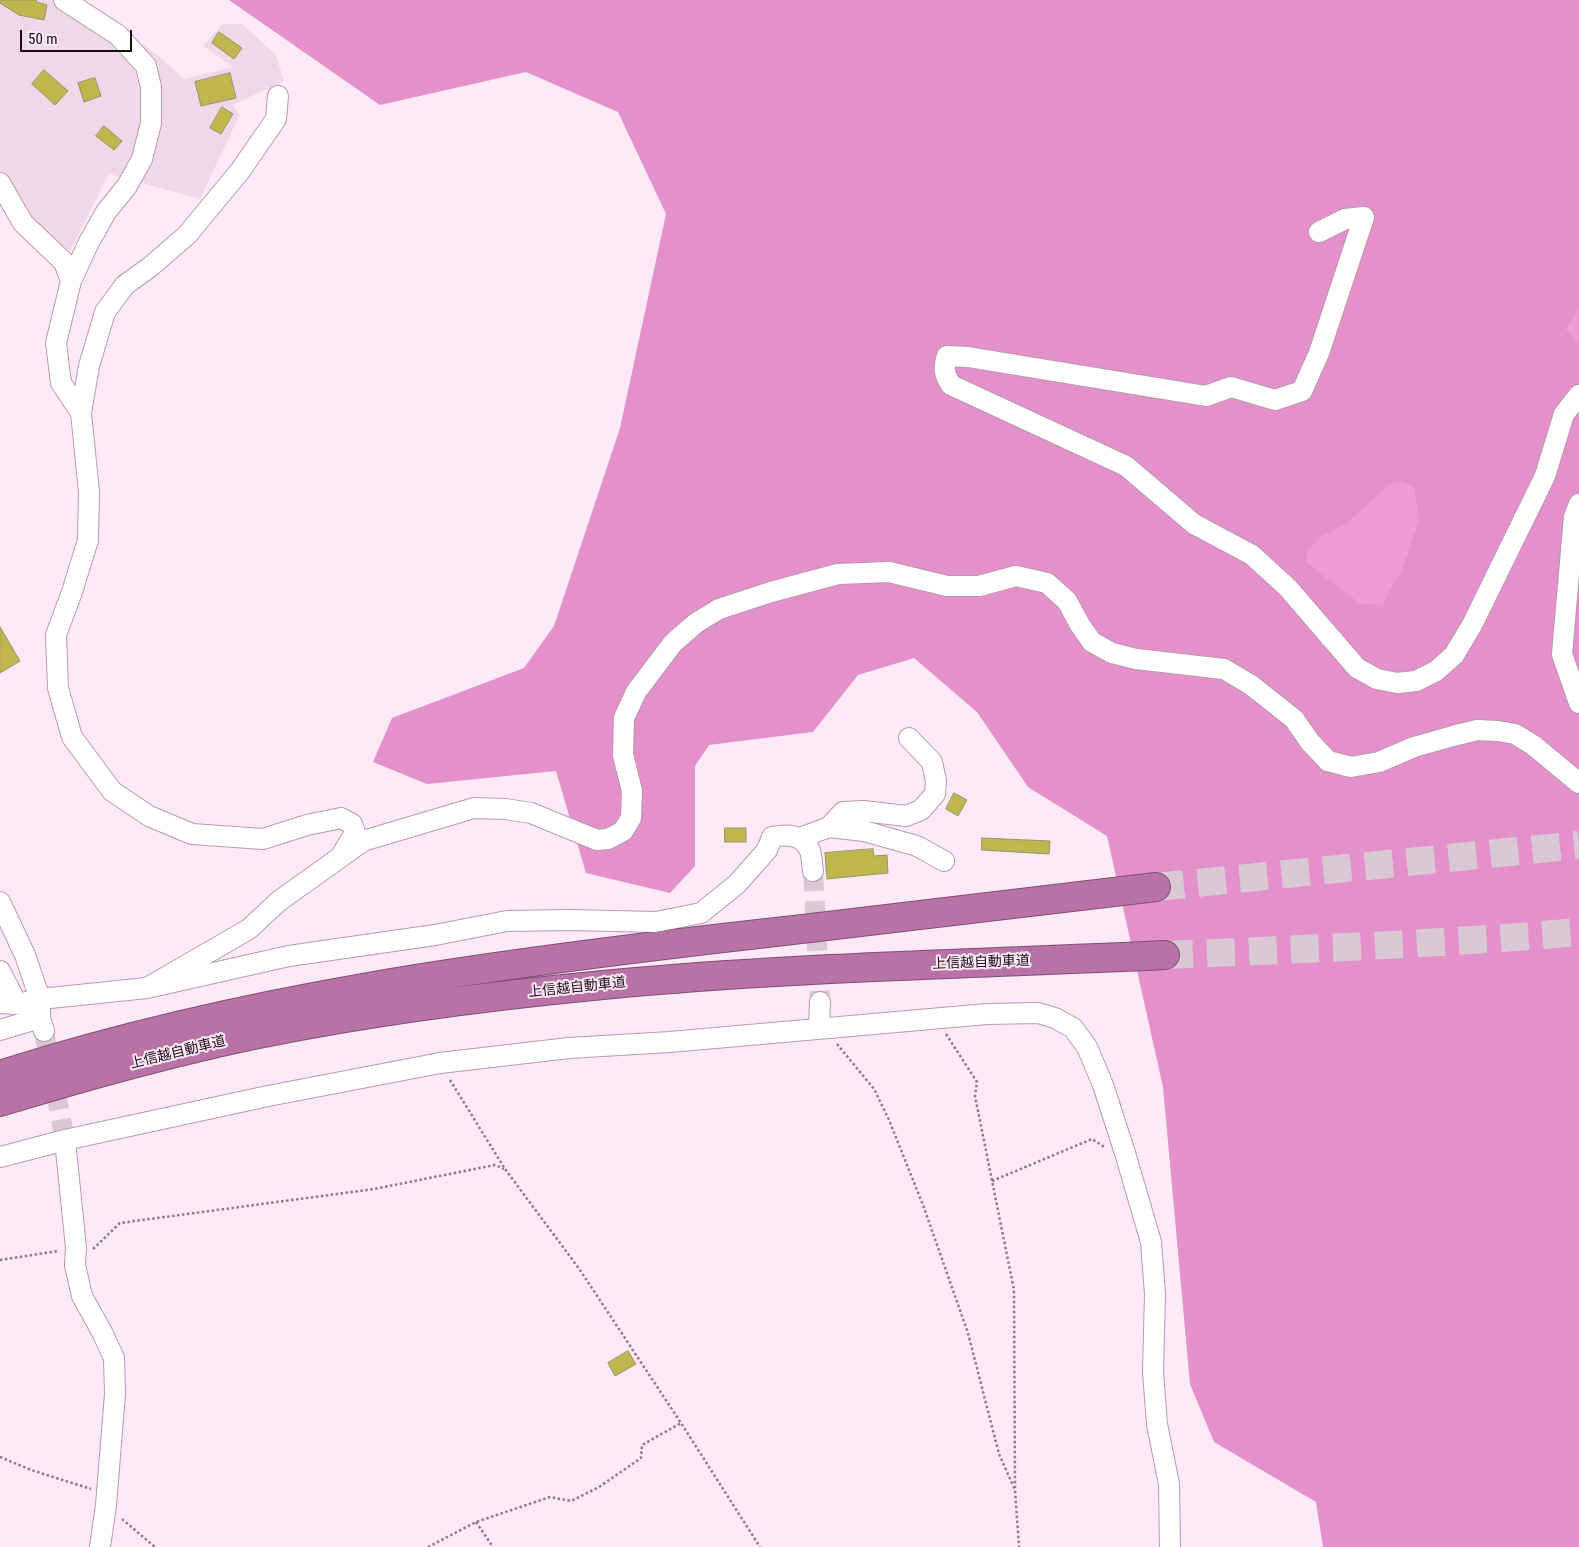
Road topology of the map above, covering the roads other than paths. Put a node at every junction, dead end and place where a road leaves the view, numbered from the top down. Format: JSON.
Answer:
{"nodes":[{"id":1,"x":64,"y":0,"type":"edge"},
{"id":2,"x":278,"y":96,"type":"dead end"},
{"id":3,"x":0,"y":183,"type":"edge"},
{"id":4,"x":1319,"y":232,"type":"dead end"},
{"id":5,"x":71,"y":281,"type":"junction"},
{"id":6,"x":1579,"y":395,"type":"edge"},
{"id":7,"x":82,"y":413,"type":"junction"},
{"id":8,"x":1579,"y":504,"type":"edge"},
{"id":9,"x":1579,"y":703,"type":"edge"},
{"id":10,"x":909,"y":738,"type":"dead end"},
{"id":11,"x":1579,"y":783,"type":"edge"},
{"id":12,"x":829,"y":828,"type":"junction"},
{"id":13,"x":800,"y":838,"type":"junction"},
{"id":14,"x":340,"y":858,"type":"junction"},
{"id":15,"x":944,"y":861,"type":"dead end"},
{"id":16,"x":813,"y":871,"type":"tunnel mouth"},
{"id":17,"x":1156,"y":887,"type":"tunnel mouth"},
{"id":18,"x":0,"y":902,"type":"edge"},
{"id":19,"x":1165,"y":955,"type":"tunnel mouth"},
{"id":20,"x":0,"y":971,"type":"edge"},
{"id":21,"x":147,"y":988,"type":"junction"},
{"id":22,"x":820,"y":1002,"type":"tunnel mouth"},
{"id":23,"x":8,"y":1003,"type":"edge"},
{"id":24,"x":41,"y":1016,"type":"junction"},
{"id":25,"x":820,"y":1028,"type":"junction"},
{"id":26,"x":0,"y":1030,"type":"edge"},
{"id":27,"x":0,"y":1075,"type":"edge"},
{"id":28,"x":0,"y":1102,"type":"edge"},
{"id":29,"x":65,"y":1140,"type":"junction"},
{"id":30,"x":0,"y":1157,"type":"edge"},
{"id":31,"x":100,"y":1547,"type":"edge"},
{"id":32,"x":1170,"y":1547,"type":"edge"}],
"edges":[{"from":1,"to":5,"type":"street"},
{"from":2,"to":7,"type":"street"},
{"from":3,"to":5,"type":"street"},
{"from":4,"to":6,"type":"street"},
{"from":5,"to":7,"type":"street"},
{"from":7,"to":14,"type":"street"},
{"from":8,"to":9,"type":"street"},
{"from":10,"to":12,"type":"street"},
{"from":11,"to":14,"type":"street"},
{"from":12,"to":13,"type":"street"},
{"from":12,"to":15,"type":"street"},
{"from":13,"to":16,"type":"street"},
{"from":13,"to":21,"type":"street"},
{"from":14,"to":21,"type":"street"},
{"from":17,"to":27,"type":"highway","name":"上信越自動車道"},
{"from":18,"to":24,"type":"street"},
{"from":19,"to":28,"type":"highway","name":"上信越自動車道"},
{"from":20,"to":23,"type":"street"},
{"from":21,"to":24,"type":"street"},
{"from":22,"to":25,"type":"street"},
{"from":23,"to":24,"type":"street"},
{"from":24,"to":26,"type":"street"},
{"from":25,"to":29,"type":"street"},
{"from":25,"to":32,"type":"street"},
{"from":29,"to":30,"type":"street"},
{"from":29,"to":31,"type":"street"}]}
